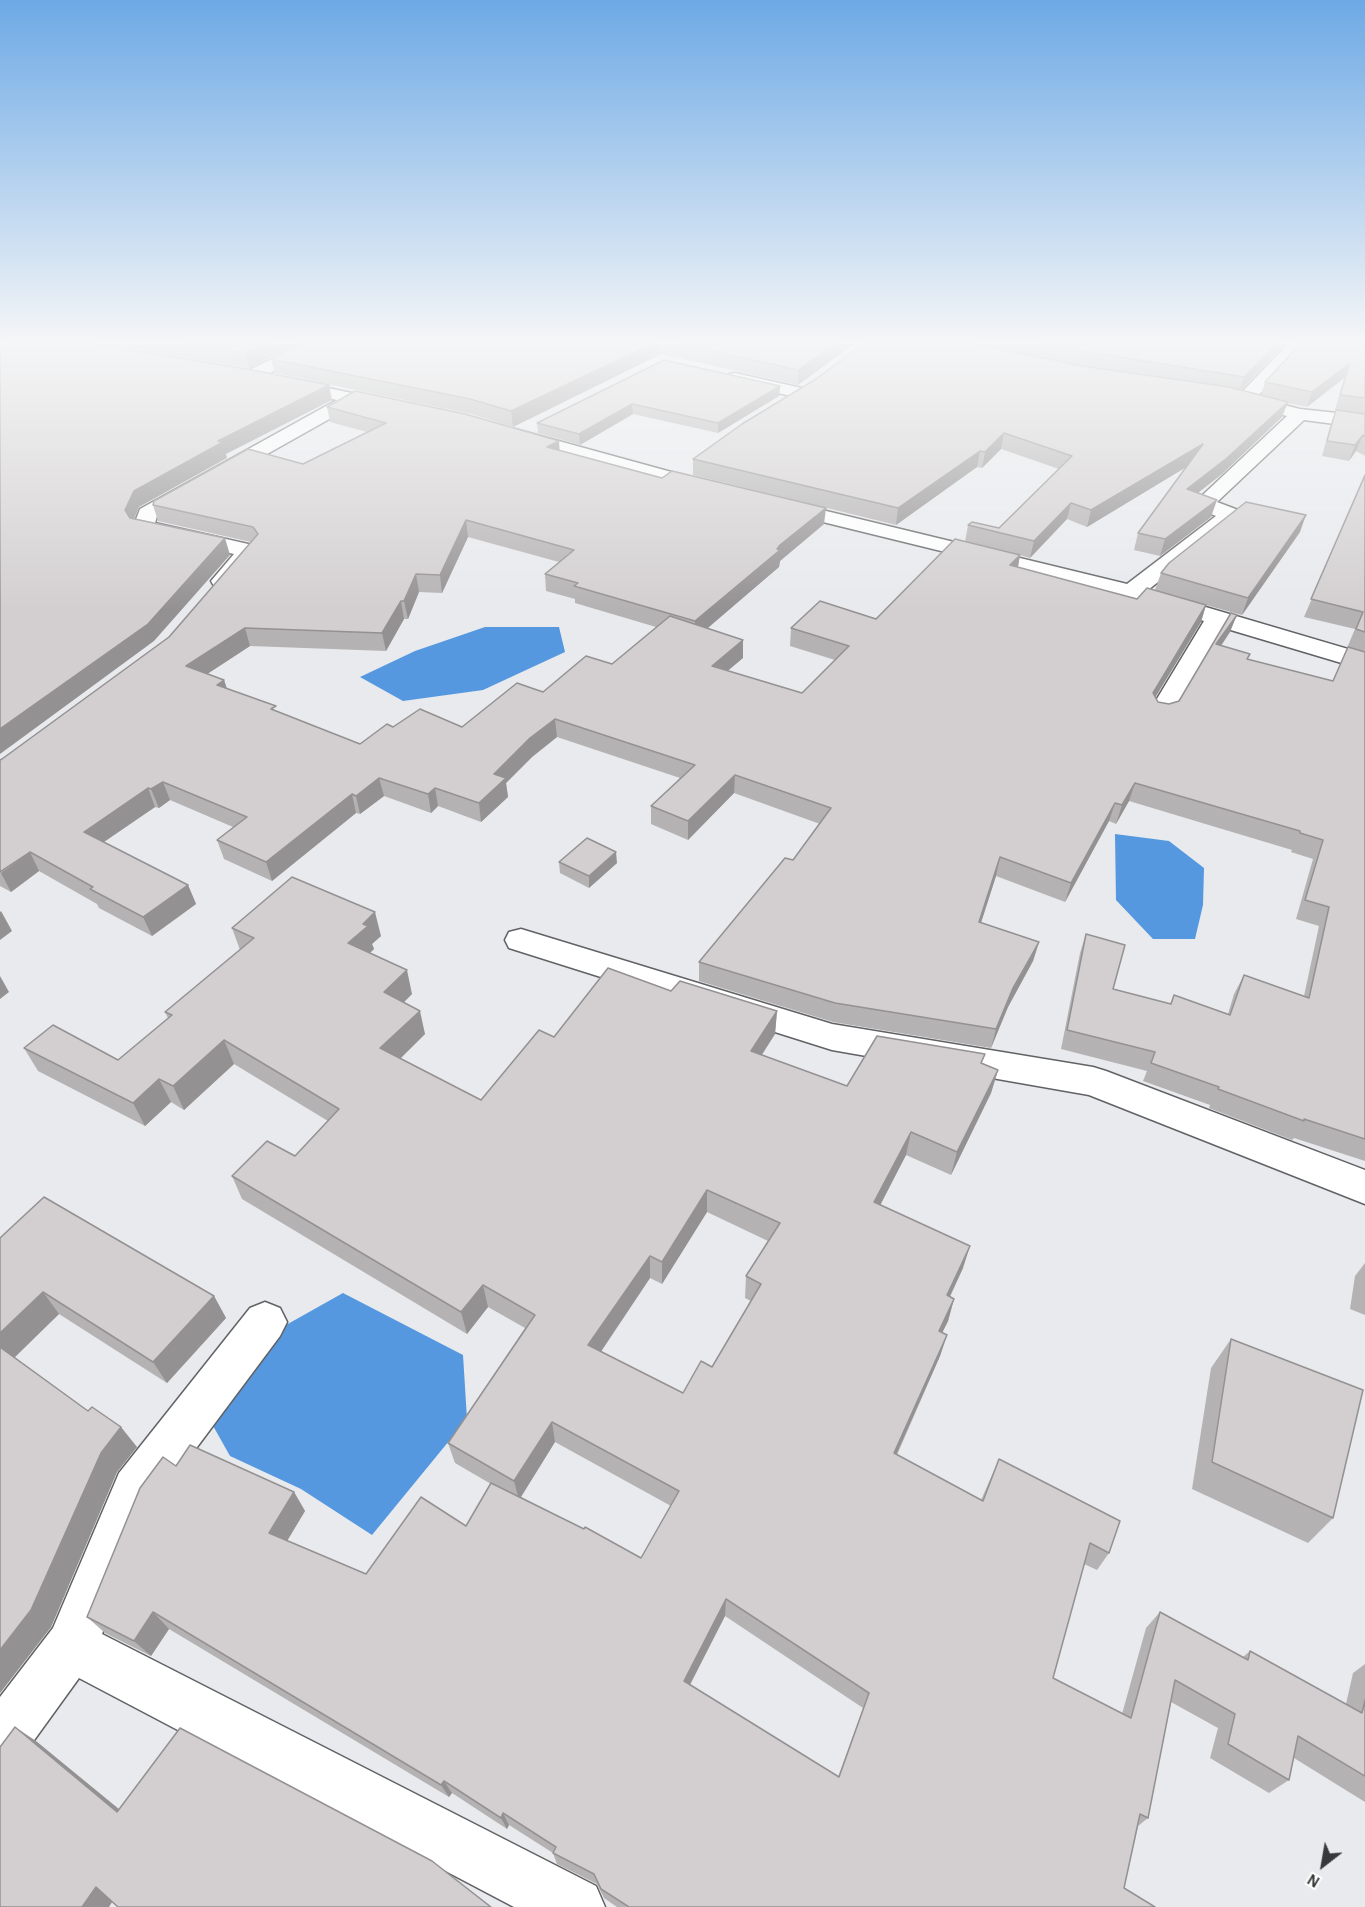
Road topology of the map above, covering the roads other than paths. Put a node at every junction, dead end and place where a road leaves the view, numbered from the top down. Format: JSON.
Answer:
{"nodes":[{"id":1,"x":293,"y":432,"type":"edge"},
{"id":2,"x":504,"y":432,"type":"edge"},
{"id":3,"x":521,"y":432,"type":"edge"},
{"id":4,"x":1281,"y":432,"type":"edge"},
{"id":5,"x":515,"y":435,"type":"junction"},
{"id":6,"x":692,"y":462,"type":"dead end"},
{"id":7,"x":673,"y":479,"type":"junction"},
{"id":8,"x":729,"y":493,"type":"edge"},
{"id":9,"x":762,"y":501,"type":"edge"},
{"id":10,"x":1131,"y":592,"type":"junction"},
{"id":11,"x":211,"y":595,"type":"edge"},
{"id":12,"x":1218,"y":618,"type":"junction"},
{"id":13,"x":1365,"y":662,"type":"edge"},
{"id":14,"x":1162,"y":712,"type":"edge"},
{"id":15,"x":521,"y":940,"type":"dead end"},
{"id":16,"x":1365,"y":1187,"type":"edge"},
{"id":17,"x":265,"y":1322,"type":"dead end"},
{"id":18,"x":71,"y":1646,"type":"junction"},
{"id":19,"x":0,"y":1742,"type":"edge"},
{"id":20,"x":575,"y":1907,"type":"edge"}],
"edges":[{"from":1,"to":11,"type":"street"},
{"from":2,"to":5,"type":"street"},
{"from":3,"to":5,"type":"street"},
{"from":4,"to":10,"type":"street"},
{"from":5,"to":7,"type":"street"},
{"from":6,"to":7,"type":"street"},
{"from":7,"to":8,"type":"street"},
{"from":9,"to":10,"type":"street"},
{"from":10,"to":12,"type":"street"},
{"from":12,"to":13,"type":"street"},
{"from":12,"to":14,"type":"street"},
{"from":15,"to":16,"type":"street"},
{"from":17,"to":18,"type":"street"},
{"from":18,"to":19,"type":"street"},
{"from":18,"to":20,"type":"street"}]}
